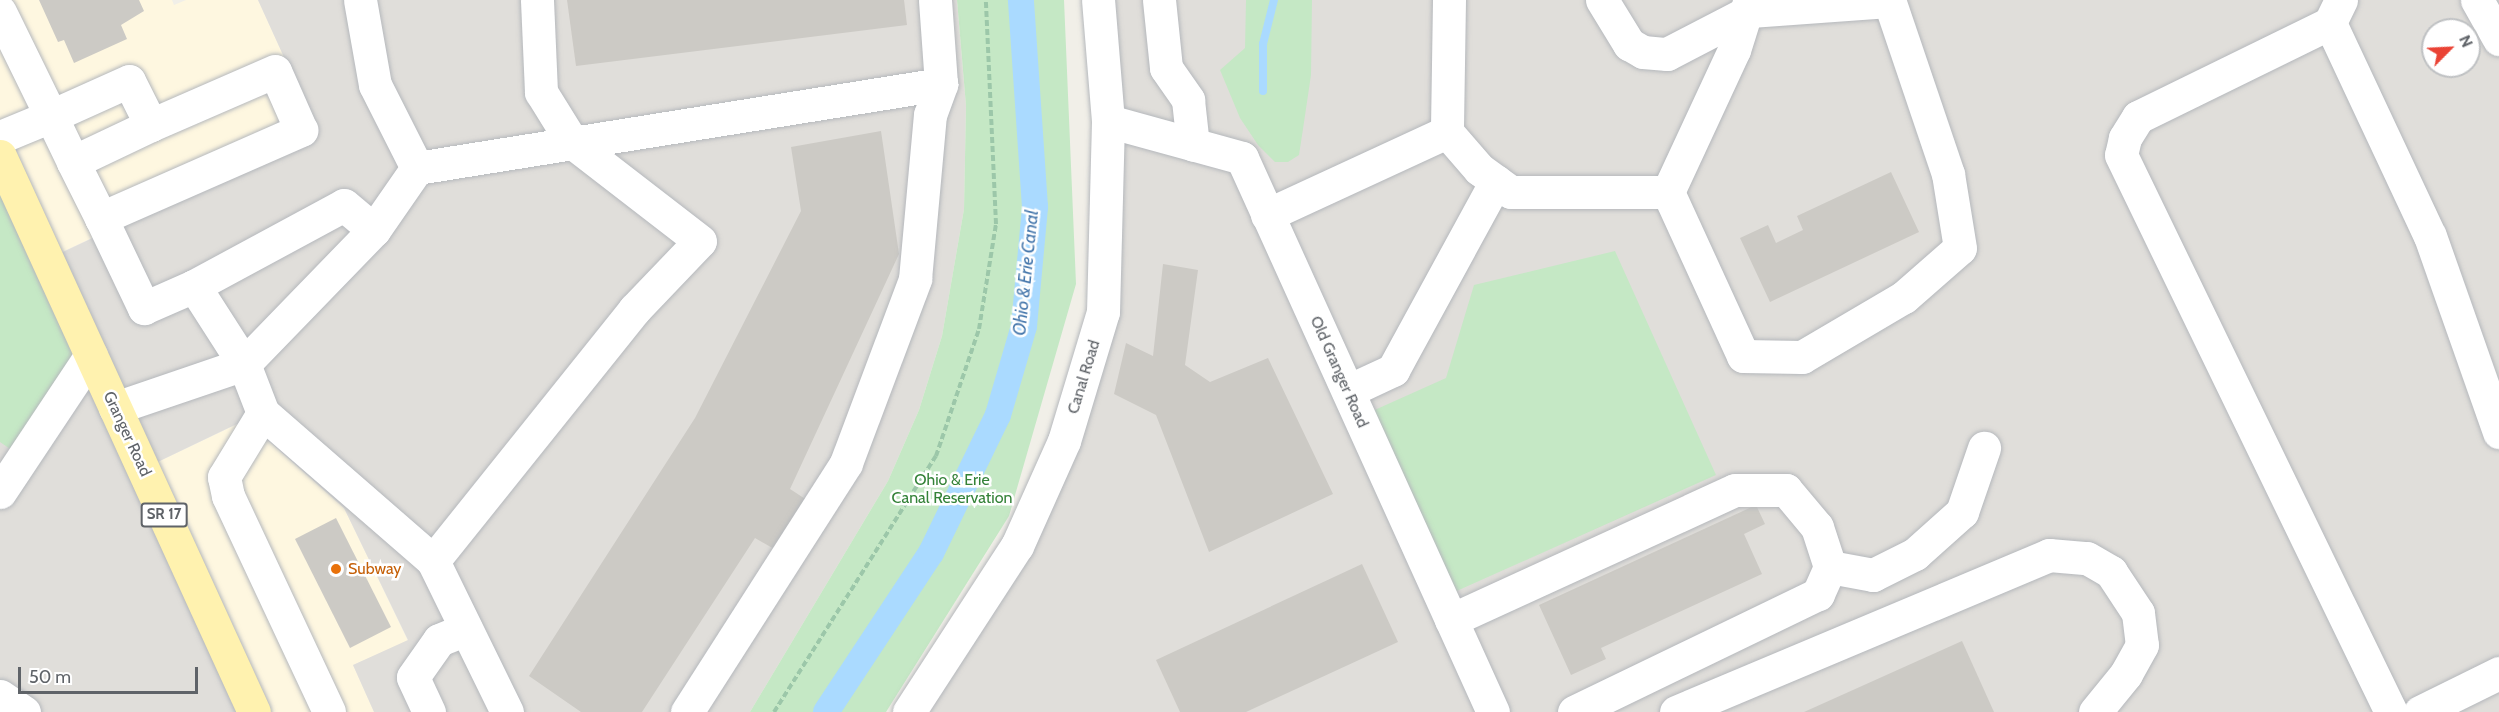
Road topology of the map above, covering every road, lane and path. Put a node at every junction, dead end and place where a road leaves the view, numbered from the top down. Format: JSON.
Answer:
{"nodes":[{"id":1,"x":360,"y":0,"type":"edge"},
{"id":2,"x":537,"y":0,"type":"edge"},
{"id":3,"x":935,"y":0,"type":"edge"},
{"id":4,"x":986,"y":0,"type":"edge"},
{"id":5,"x":1098,"y":0,"type":"edge"},
{"id":6,"x":1159,"y":0,"type":"edge"},
{"id":7,"x":1449,"y":0,"type":"edge"},
{"id":8,"x":1602,"y":0,"type":"edge"},
{"id":9,"x":2477,"y":0,"type":"edge"},
{"id":10,"x":1889,"y":1,"type":"edge"},
{"id":11,"x":1749,"y":6,"type":"edge"},
{"id":12,"x":2335,"y":11,"type":"edge"},
{"id":13,"x":0,"y":12,"type":"edge"},
{"id":14,"x":2499,"y":39,"type":"edge"},
{"id":15,"x":941,"y":84,"type":"junction"},
{"id":16,"x":51,"y":116,"type":"junction"},
{"id":17,"x":1108,"y":121,"type":"junction"},
{"id":18,"x":151,"y":125,"type":"junction"},
{"id":19,"x":1447,"y":132,"type":"junction"},
{"id":20,"x":0,"y":137,"type":"edge"},
{"id":21,"x":572,"y":142,"type":"junction"},
{"id":22,"x":1193,"y":145,"type":"junction"},
{"id":23,"x":0,"y":156,"type":"edge"},
{"id":24,"x":73,"y":162,"type":"junction"},
{"id":25,"x":417,"y":168,"type":"junction"},
{"id":26,"x":1496,"y":181,"type":"junction"},
{"id":27,"x":1668,"y":192,"type":"junction"},
{"id":28,"x":1267,"y":215,"type":"junction"},
{"id":29,"x":101,"y":218,"type":"junction"},
{"id":30,"x":374,"y":230,"type":"junction"},
{"id":31,"x":194,"y":286,"type":"junction"},
{"id":32,"x":91,"y":356,"type":"junction"},
{"id":33,"x":244,"y":364,"type":"junction"},
{"id":34,"x":1348,"y":392,"type":"junction"},
{"id":35,"x":115,"y":408,"type":"junction"},
{"id":36,"x":263,"y":413,"type":"junction"},
{"id":37,"x":2499,"y":432,"type":"edge"},
{"id":38,"x":1984,"y":448,"type":"dead end"},
{"id":39,"x":5,"y":474,"type":"edge"},
{"id":40,"x":433,"y":561,"type":"junction"},
{"id":41,"x":1830,"y":567,"type":"junction"},
{"id":42,"x":1451,"y":620,"type":"junction"},
{"id":43,"x":466,"y":628,"type":"junction"},
{"id":44,"x":2499,"y":673,"type":"edge"},
{"id":45,"x":0,"y":696,"type":"edge"},
{"id":46,"x":24,"y":712,"type":"edge"},
{"id":47,"x":254,"y":712,"type":"edge"},
{"id":48,"x":329,"y":712,"type":"edge"},
{"id":49,"x":429,"y":712,"type":"edge"},
{"id":50,"x":507,"y":712,"type":"edge"},
{"id":51,"x":687,"y":712,"type":"edge"},
{"id":52,"x":774,"y":712,"type":"edge"},
{"id":53,"x":909,"y":712,"type":"edge"},
{"id":54,"x":1493,"y":712,"type":"edge"},
{"id":55,"x":1574,"y":712,"type":"edge"},
{"id":56,"x":1676,"y":712,"type":"edge"},
{"id":57,"x":2095,"y":712,"type":"edge"},
{"id":58,"x":2391,"y":712,"type":"edge"},
{"id":59,"x":2420,"y":712,"type":"edge"}],
"edges":[{"from":1,"to":25,"type":"street"},
{"from":2,"to":21,"type":"street"},
{"from":3,"to":15,"type":"street"},
{"from":4,"to":52,"type":"path"},
{"from":5,"to":17,"type":"street","name":"Canal Road"},
{"from":6,"to":22,"type":"street"},
{"from":7,"to":19,"type":"street"},
{"from":8,"to":11,"type":"street"},
{"from":9,"to":14,"type":"street"},
{"from":10,"to":11,"type":"street"},
{"from":10,"to":27,"type":"street"},
{"from":11,"to":27,"type":"street"},
{"from":12,"to":37,"type":"street"},
{"from":12,"to":58,"type":"street"},
{"from":13,"to":16,"type":"street"},
{"from":15,"to":21,"type":"street"},
{"from":15,"to":51,"type":"street"},
{"from":16,"to":18,"type":"street"},
{"from":16,"to":20,"type":"street"},
{"from":16,"to":24,"type":"street"},
{"from":17,"to":22,"type":"street","name":"Old Granger Road"},
{"from":17,"to":53,"type":"street","name":"Canal Road"},
{"from":18,"to":24,"type":"street"},
{"from":18,"to":29,"type":"street"},
{"from":19,"to":26,"type":"street"},
{"from":19,"to":28,"type":"street"},
{"from":21,"to":25,"type":"street"},
{"from":21,"to":40,"type":"street"},
{"from":22,"to":28,"type":"street","name":"Old Granger Road"},
{"from":23,"to":32,"type":"main road","name":"Granger Road","number":"SR 17"},
{"from":24,"to":29,"type":"street"},
{"from":25,"to":30,"type":"street"},
{"from":26,"to":27,"type":"street"},
{"from":26,"to":34,"type":"street"},
{"from":28,"to":34,"type":"street","name":"Old Granger Road"},
{"from":29,"to":31,"type":"street"},
{"from":30,"to":31,"type":"street"},
{"from":30,"to":33,"type":"street"},
{"from":31,"to":33,"type":"street"},
{"from":32,"to":35,"type":"main road","name":"Granger Road","number":"SR 17"},
{"from":32,"to":39,"type":"street"},
{"from":33,"to":35,"type":"street"},
{"from":33,"to":36,"type":"street"},
{"from":34,"to":42,"type":"street","name":"Old Granger Road"},
{"from":35,"to":47,"type":"main road","name":"Granger Road","number":"SR 17"},
{"from":36,"to":40,"type":"street"},
{"from":36,"to":48,"type":"street"},
{"from":38,"to":41,"type":"street"},
{"from":40,"to":43,"type":"street"},
{"from":41,"to":42,"type":"street"},
{"from":41,"to":55,"type":"street"},
{"from":42,"to":54,"type":"street","name":"Old Granger Road"},
{"from":43,"to":49,"type":"street"},
{"from":43,"to":50,"type":"street"},
{"from":44,"to":59,"type":"street"},
{"from":45,"to":46,"type":"street"},
{"from":56,"to":57,"type":"street"}]}
